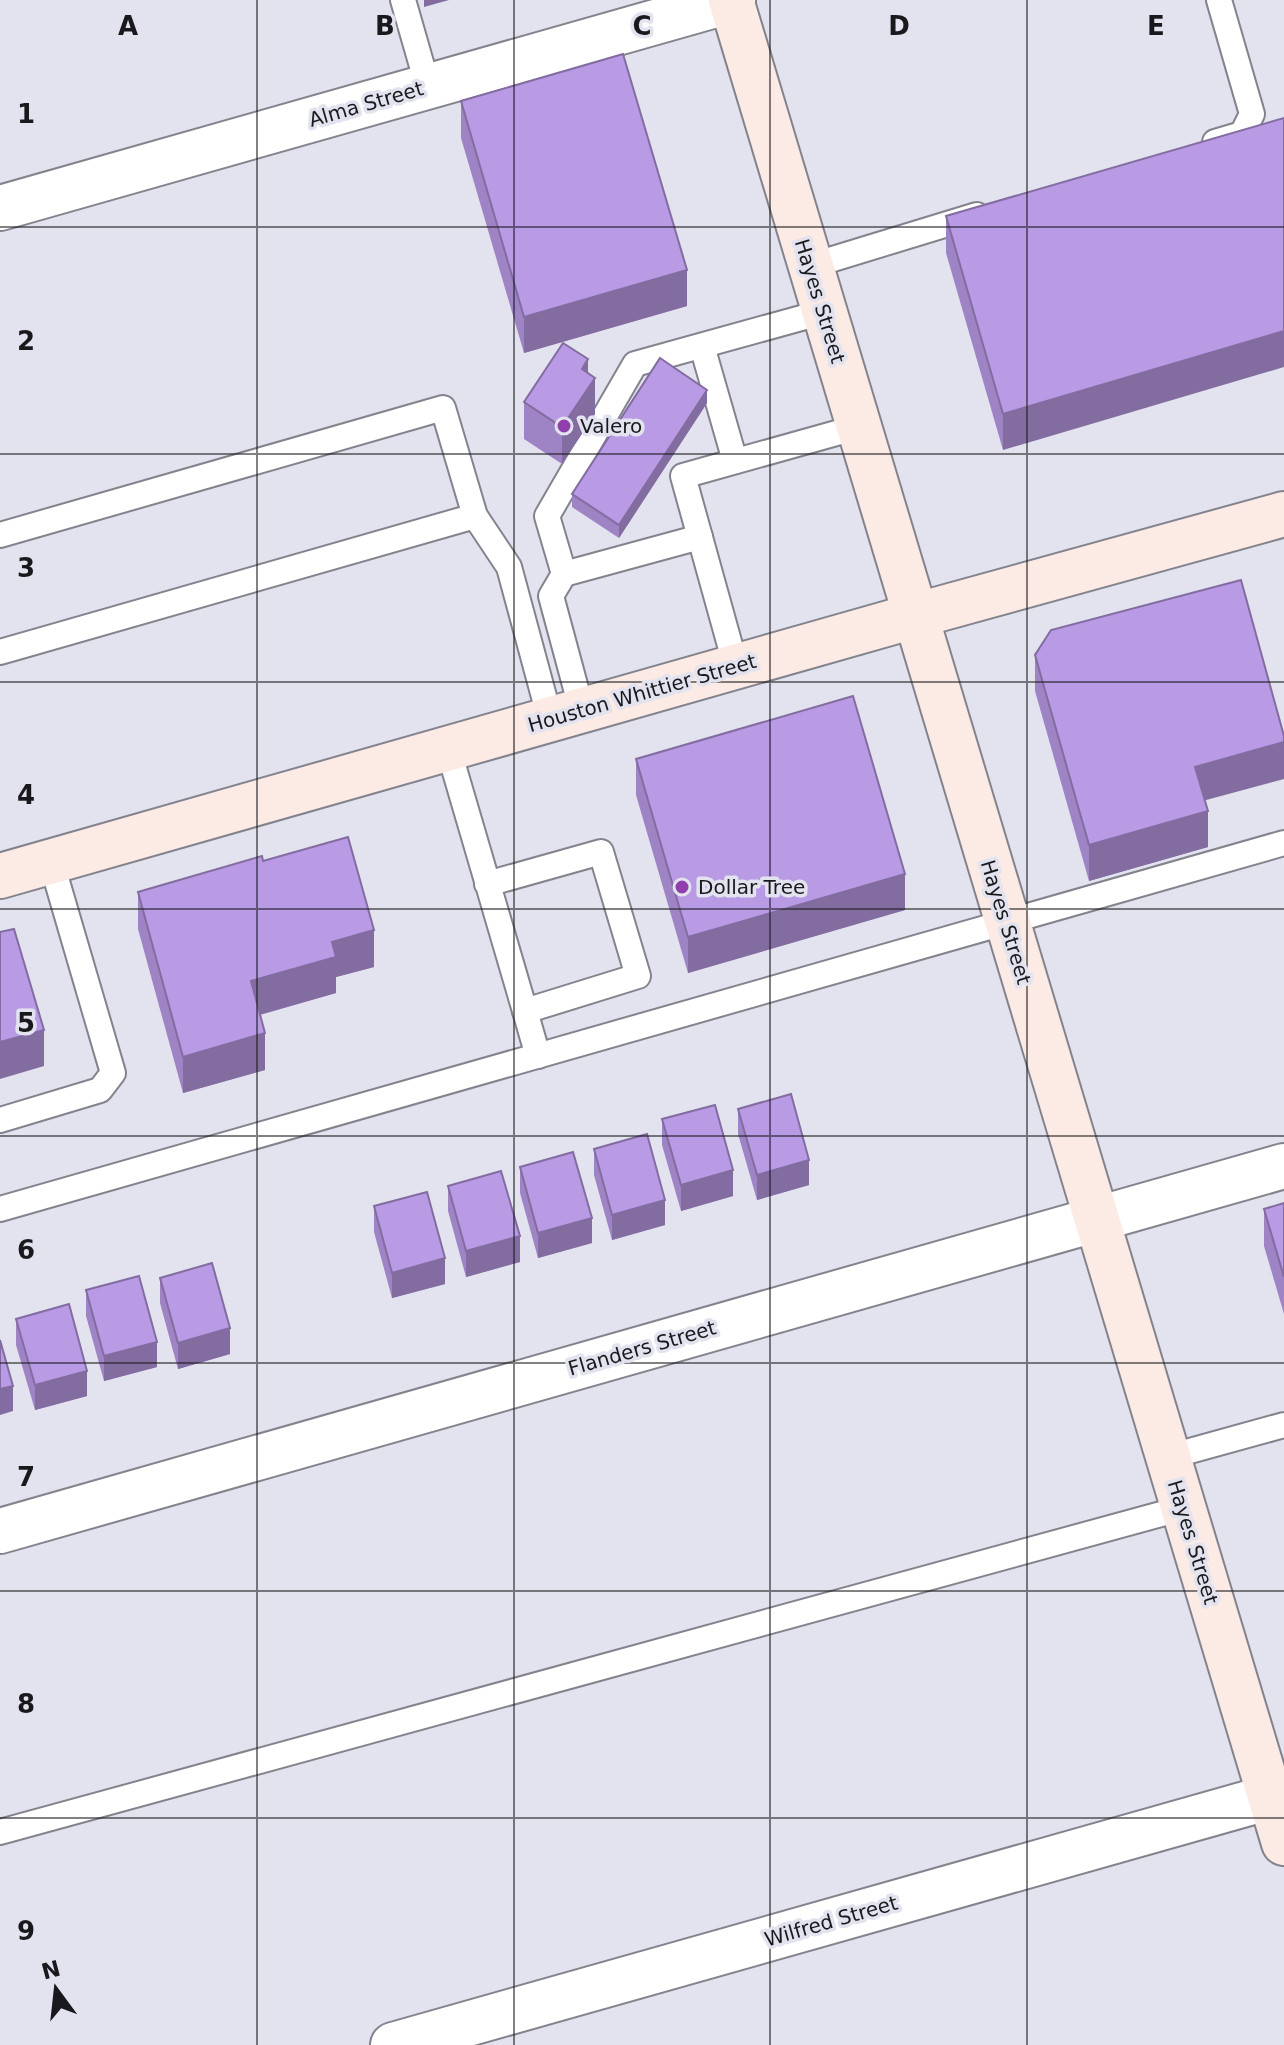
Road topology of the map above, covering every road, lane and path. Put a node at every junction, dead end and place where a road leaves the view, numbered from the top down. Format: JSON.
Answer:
{"nodes":[{"id":1,"x":403,"y":0,"type":"edge"},
{"id":2,"x":732,"y":0,"type":"edge"},
{"id":3,"x":1219,"y":0,"type":"edge"},
{"id":4,"x":428,"y":87,"type":"junction"},
{"id":5,"x":1197,"y":147,"type":"edge"},
{"id":6,"x":1004,"y":207,"type":"edge"},
{"id":7,"x":0,"y":208,"type":"edge"},
{"id":8,"x":810,"y":266,"type":"junction"},
{"id":9,"x":823,"y":312,"type":"junction"},
{"id":10,"x":702,"y":346,"type":"junction"},
{"id":11,"x":858,"y":427,"type":"junction"},
{"id":12,"x":735,"y":461,"type":"junction"},
{"id":13,"x":1284,"y":514,"type":"edge"},
{"id":14,"x":475,"y":516,"type":"junction"},
{"id":15,"x":0,"y":535,"type":"edge"},
{"id":16,"x":700,"y":537,"type":"junction"},
{"id":17,"x":564,"y":574,"type":"junction"},
{"id":18,"x":914,"y":616,"type":"junction"},
{"id":19,"x":0,"y":652,"type":"edge"},
{"id":20,"x":736,"y":667,"type":"junction"},
{"id":21,"x":566,"y":715,"type":"junction"},
{"id":22,"x":448,"y":748,"type":"junction"},
{"id":23,"x":1284,"y":843,"type":"edge"},
{"id":24,"x":51,"y":861,"type":"junction"},
{"id":25,"x":0,"y":876,"type":"edge"},
{"id":26,"x":487,"y":884,"type":"junction"},
{"id":27,"x":1006,"y":922,"type":"junction"},
{"id":28,"x":525,"y":1011,"type":"junction"},
{"id":29,"x":538,"y":1056,"type":"junction"},
{"id":30,"x":0,"y":1120,"type":"edge"},
{"id":31,"x":1284,"y":1166,"type":"edge"},
{"id":32,"x":0,"y":1209,"type":"edge"},
{"id":33,"x":1095,"y":1219,"type":"junction"},
{"id":34,"x":1284,"y":1425,"type":"edge"},
{"id":35,"x":1168,"y":1457,"type":"junction"},
{"id":36,"x":1183,"y":1508,"type":"junction"},
{"id":37,"x":0,"y":1531,"type":"edge"},
{"id":38,"x":1270,"y":1797,"type":"junction"},
{"id":39,"x":0,"y":1832,"type":"edge"},
{"id":40,"x":1284,"y":1843,"type":"edge"},
{"id":41,"x":393,"y":2045,"type":"edge"}],
"edges":[{"from":1,"to":4,"type":"lane"},
{"from":2,"to":4,"type":"street","name":"Alma Street"},
{"from":2,"to":8,"type":"street","name":"Hayes Street"},
{"from":3,"to":5,"type":"lane"},
{"from":4,"to":7,"type":"street","name":"Alma Street"},
{"from":6,"to":8,"type":"lane"},
{"from":8,"to":9,"type":"street","name":"Hayes Street"},
{"from":9,"to":10,"type":"lane"},
{"from":9,"to":11,"type":"street","name":"Hayes Street"},
{"from":10,"to":12,"type":"lane"},
{"from":10,"to":17,"type":"lane"},
{"from":11,"to":12,"type":"lane"},
{"from":11,"to":18,"type":"street","name":"Hayes Street"},
{"from":12,"to":16,"type":"lane"},
{"from":13,"to":18,"type":"street","name":"Houston Whittier Street"},
{"from":14,"to":15,"type":"lane"},
{"from":14,"to":19,"type":"lane"},
{"from":14,"to":21,"type":"lane"},
{"from":16,"to":17,"type":"lane"},
{"from":16,"to":20,"type":"lane"},
{"from":17,"to":21,"type":"lane"},
{"from":18,"to":20,"type":"street","name":"Houston Whittier Street"},
{"from":18,"to":27,"type":"street","name":"Hayes Street"},
{"from":20,"to":21,"type":"street","name":"Houston Whittier Street"},
{"from":21,"to":22,"type":"street","name":"Houston Whittier Street"},
{"from":22,"to":24,"type":"street","name":"Houston Whittier Street"},
{"from":22,"to":26,"type":"lane"},
{"from":23,"to":27,"type":"lane"},
{"from":24,"to":25,"type":"street","name":"Houston Whittier Street"},
{"from":24,"to":30,"type":"lane"},
{"from":26,"to":28,"type":"lane"},
{"from":26,"to":28,"type":"lane"},
{"from":27,"to":29,"type":"lane"},
{"from":27,"to":33,"type":"street","name":"Hayes Street"},
{"from":28,"to":29,"type":"lane"},
{"from":29,"to":32,"type":"lane"},
{"from":31,"to":33,"type":"street","name":"Flanders Street"},
{"from":33,"to":35,"type":"street","name":"Hayes Street"},
{"from":33,"to":37,"type":"street","name":"Flanders Street"},
{"from":34,"to":35,"type":"lane"},
{"from":35,"to":36,"type":"street","name":"Hayes Street"},
{"from":36,"to":38,"type":"street","name":"Hayes Street"},
{"from":36,"to":39,"type":"lane"},
{"from":38,"to":40,"type":"street","name":"Hayes Street"},
{"from":38,"to":41,"type":"street","name":"Wilfred Street"}]}
